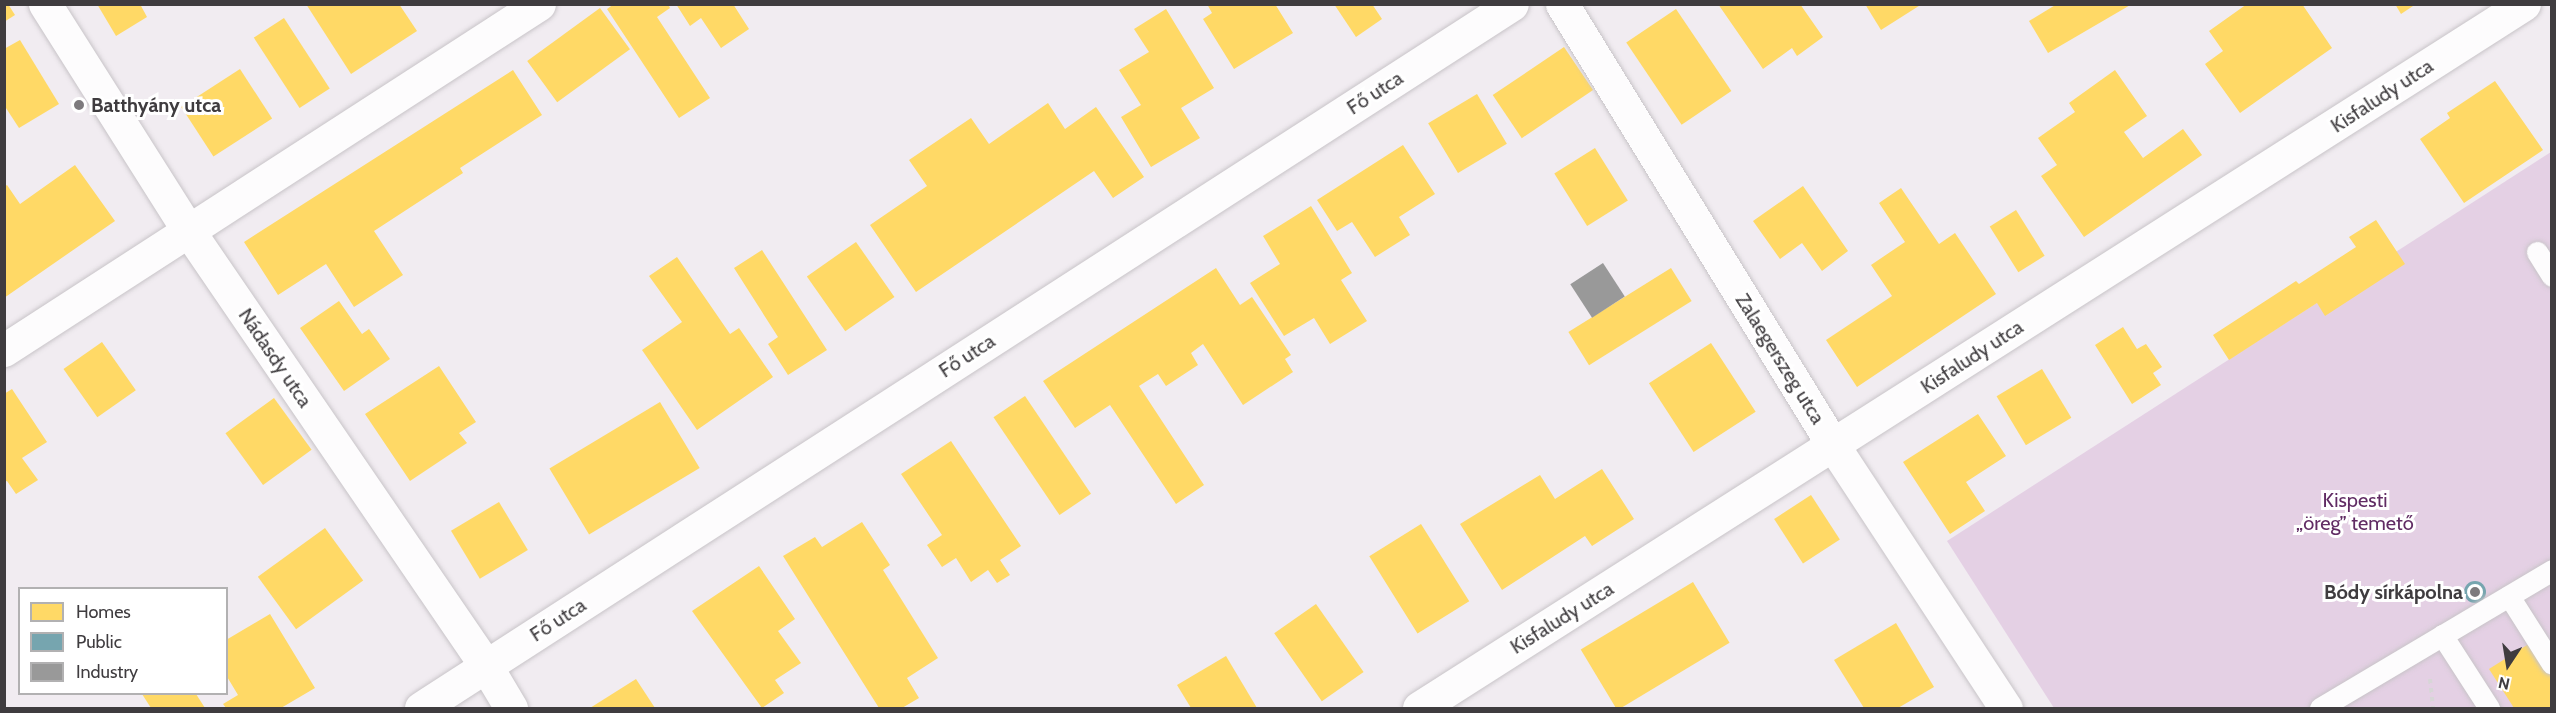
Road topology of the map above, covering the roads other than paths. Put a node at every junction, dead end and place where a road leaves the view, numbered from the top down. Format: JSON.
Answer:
{"nodes":[{"id":1,"x":45,"y":4,"type":"edge"},
{"id":2,"x":539,"y":4,"type":"edge"},
{"id":3,"x":1512,"y":4,"type":"edge"},
{"id":4,"x":1562,"y":4,"type":"edge"},
{"id":5,"x":2524,"y":4,"type":"edge"},
{"id":6,"x":188,"y":230,"type":"junction"},
{"id":7,"x":2537,"y":252,"type":"dead end"},
{"id":8,"x":2552,"y":276,"type":"edge"},
{"id":9,"x":4,"y":350,"type":"edge"},
{"id":10,"x":1833,"y":445,"type":"junction"},
{"id":11,"x":2552,"y":570,"type":"edge"},
{"id":12,"x":2509,"y":596,"type":"junction"},
{"id":13,"x":2442,"y":635,"type":"junction"},
{"id":14,"x":2552,"y":664,"type":"edge"},
{"id":15,"x":486,"y":666,"type":"junction"},
{"id":16,"x":421,"y":708,"type":"edge"},
{"id":17,"x":512,"y":708,"type":"edge"},
{"id":18,"x":1419,"y":708,"type":"edge"},
{"id":19,"x":2006,"y":708,"type":"edge"},
{"id":20,"x":2320,"y":708,"type":"edge"},
{"id":21,"x":2489,"y":708,"type":"edge"}],
"edges":[{"from":1,"to":6,"type":"street","name":"Nádasdy utca"},
{"from":2,"to":6,"type":"street"},
{"from":3,"to":15,"type":"street","name":"Fő utca"},
{"from":4,"to":10,"type":"street","name":"Zalaegerszeg utca"},
{"from":5,"to":10,"type":"street","name":"Kisfaludy utca"},
{"from":6,"to":9,"type":"street"},
{"from":6,"to":15,"type":"street","name":"Nádasdy utca"},
{"from":7,"to":8,"type":"lane"},
{"from":10,"to":18,"type":"street","name":"Kisfaludy utca"},
{"from":10,"to":19,"type":"street","name":"Zalaegerszeg utca"},
{"from":11,"to":12,"type":"lane"},
{"from":12,"to":13,"type":"lane"},
{"from":12,"to":14,"type":"lane"},
{"from":13,"to":20,"type":"lane"},
{"from":13,"to":21,"type":"lane"},
{"from":15,"to":16,"type":"street","name":"Fő utca"},
{"from":15,"to":17,"type":"street","name":"Nádasdy utca"}]}
